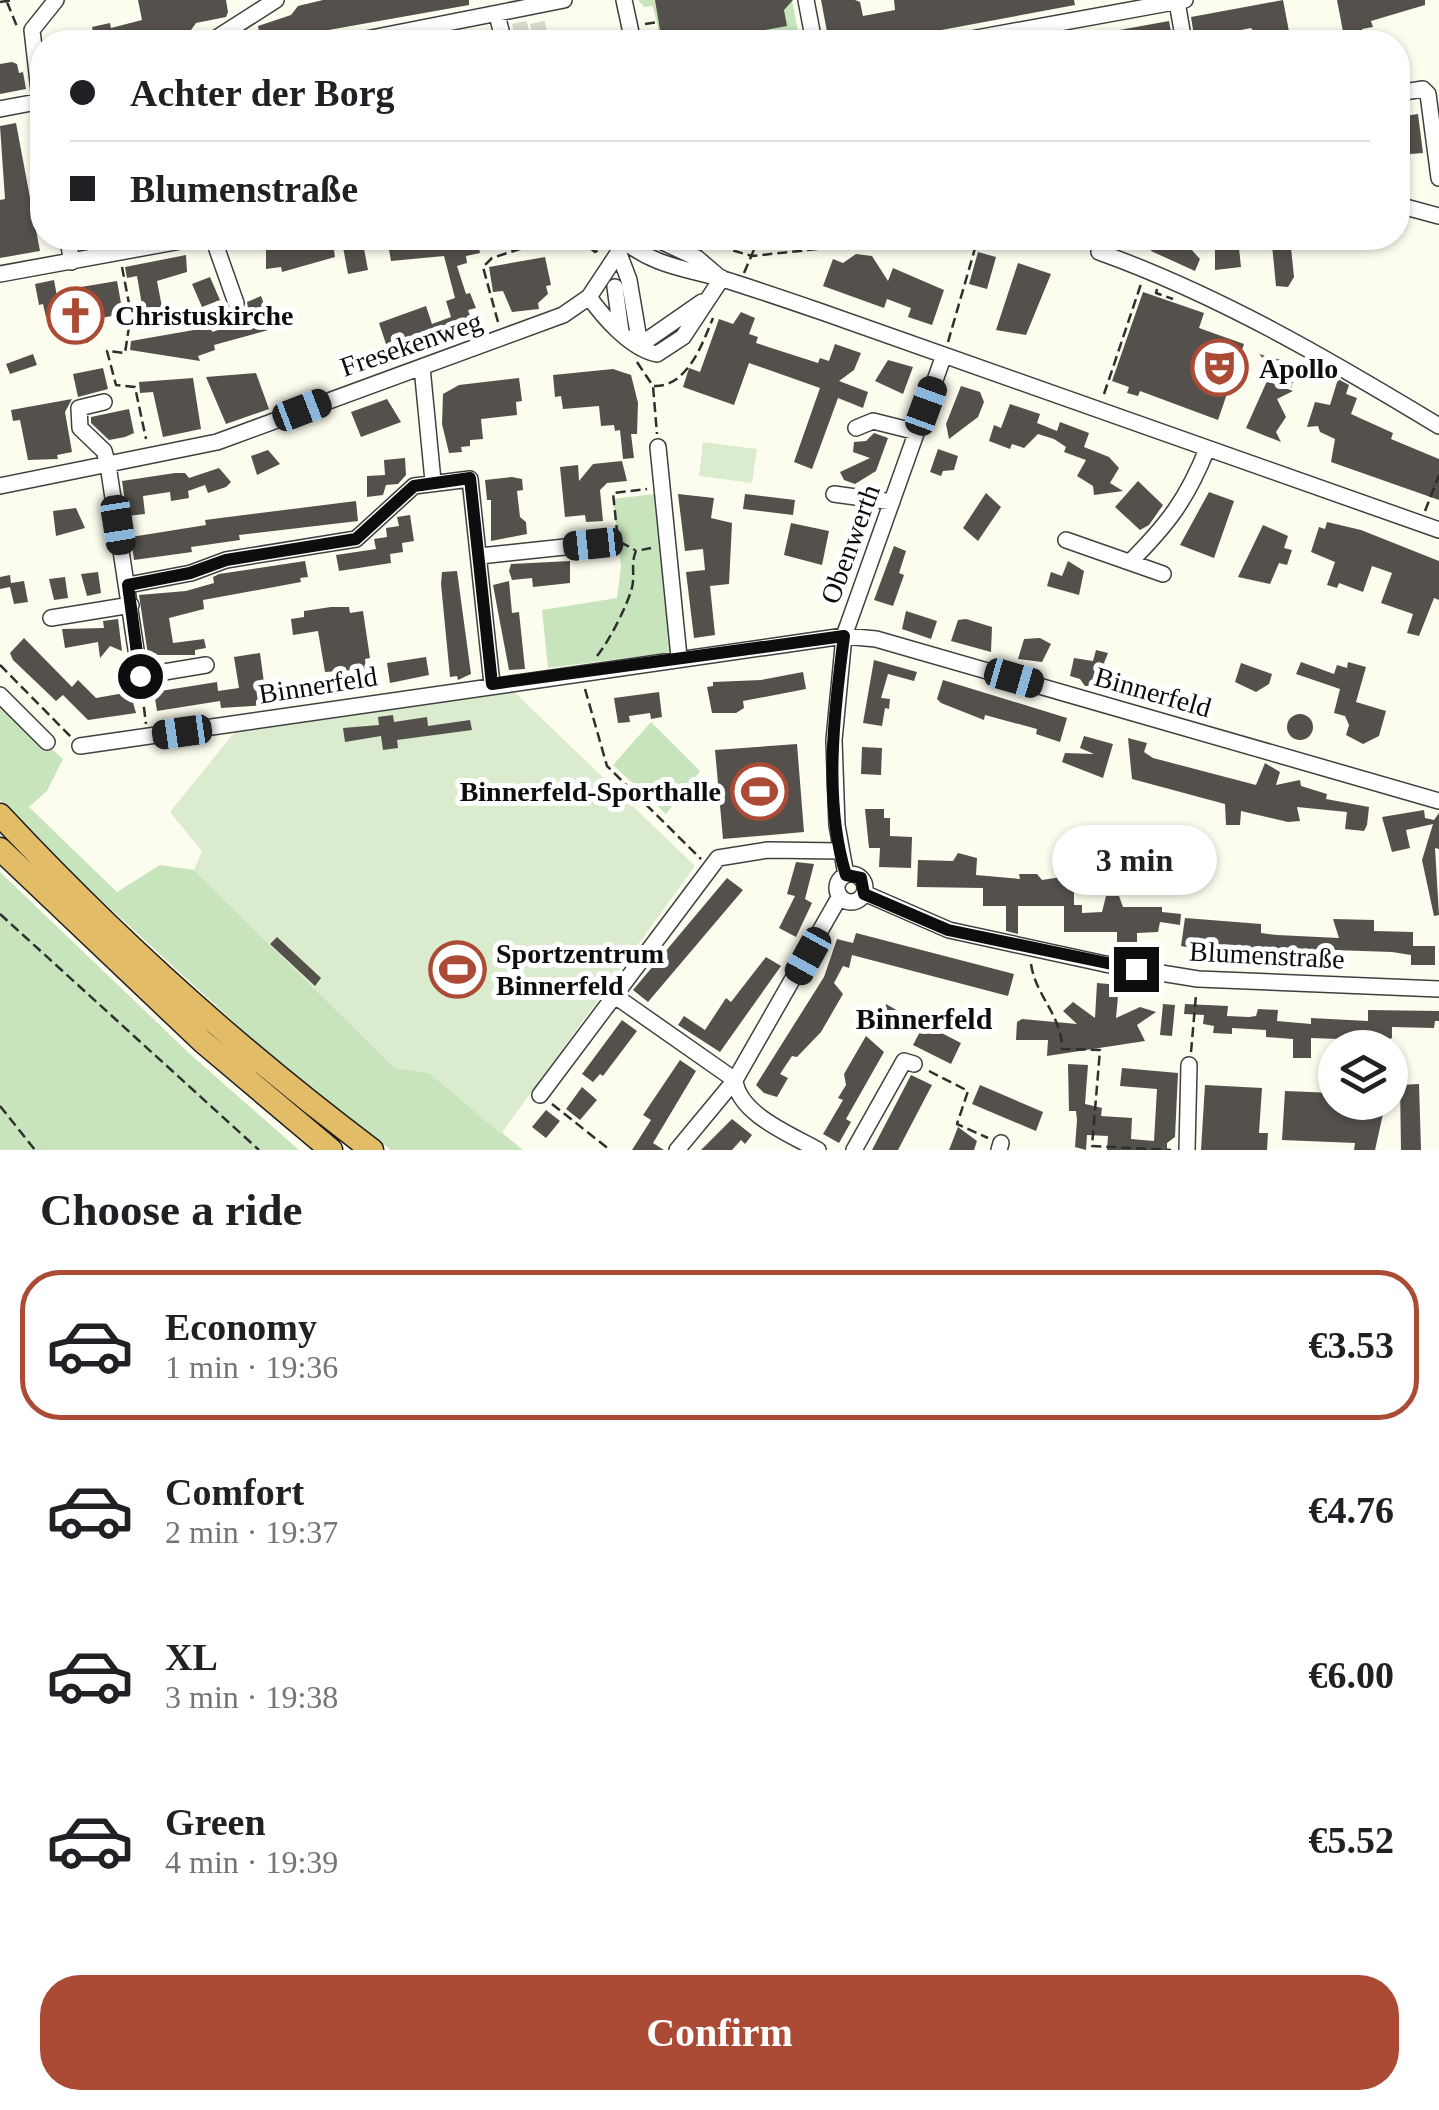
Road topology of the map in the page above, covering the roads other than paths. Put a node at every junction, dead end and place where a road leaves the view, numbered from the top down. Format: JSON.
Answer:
{"nodes":[{"id":1,"x":56,"y":0,"type":"edge"},
{"id":2,"x":240,"y":0,"type":"edge"},
{"id":3,"x":564,"y":0,"type":"edge"},
{"id":4,"x":624,"y":0,"type":"edge"},
{"id":5,"x":806,"y":0,"type":"edge"},
{"id":6,"x":273,"y":1,"type":"edge"},
{"id":7,"x":1181,"y":1,"type":"edge"},
{"id":8,"x":1141,"y":4,"type":"edge"},
{"id":9,"x":497,"y":15,"type":"junction"},
{"id":10,"x":249,"y":16,"type":"junction"},
{"id":11,"x":33,"y":30,"type":"edge"},
{"id":12,"x":228,"y":30,"type":"edge"},
{"id":13,"x":417,"y":30,"type":"edge"},
{"id":14,"x":501,"y":30,"type":"edge"},
{"id":15,"x":630,"y":30,"type":"edge"},
{"id":16,"x":812,"y":30,"type":"edge"},
{"id":17,"x":1014,"y":30,"type":"edge"},
{"id":18,"x":1183,"y":30,"type":"edge"},
{"id":19,"x":1410,"y":91,"type":"edge"},
{"id":20,"x":30,"y":107,"type":"edge"},
{"id":21,"x":0,"y":108,"type":"edge"},
{"id":22,"x":1439,"y":178,"type":"edge"},
{"id":23,"x":1410,"y":208,"type":"edge"},
{"id":24,"x":1439,"y":216,"type":"edge"},
{"id":25,"x":70,"y":250,"type":"edge"},
{"id":26,"x":131,"y":250,"type":"edge"},
{"id":27,"x":216,"y":250,"type":"edge"},
{"id":28,"x":618,"y":250,"type":"edge"},
{"id":29,"x":624,"y":250,"type":"edge"},
{"id":30,"x":639,"y":250,"type":"edge"},
{"id":31,"x":680,"y":250,"type":"edge"},
{"id":32,"x":1099,"y":252,"type":"road end"},
{"id":33,"x":72,"y":262,"type":"junction"},
{"id":34,"x":0,"y":274,"type":"edge"},
{"id":35,"x":722,"y":278,"type":"junction"},
{"id":36,"x":615,"y":287,"type":"dead end"},
{"id":37,"x":588,"y":297,"type":"junction"},
{"id":38,"x":236,"y":303,"type":"dead end"},
{"id":39,"x":621,"y":332,"type":"junction"},
{"id":40,"x":634,"y":350,"type":"junction"},
{"id":41,"x":944,"y":355,"type":"junction"},
{"id":42,"x":422,"y":368,"type":"junction"},
{"id":43,"x":104,"y":402,"type":"dead end"},
{"id":44,"x":1439,"y":426,"type":"edge"},
{"id":45,"x":856,"y":428,"type":"dead end"},
{"id":46,"x":917,"y":432,"type":"junction"},
{"id":47,"x":658,"y":447,"type":"road end"},
{"id":48,"x":1207,"y":449,"type":"junction"},
{"id":49,"x":108,"y":465,"type":"junction"},
{"id":50,"x":432,"y":481,"type":"junction"},
{"id":51,"x":0,"y":486,"type":"edge"},
{"id":52,"x":834,"y":494,"type":"dead end"},
{"id":53,"x":892,"y":502,"type":"junction"},
{"id":54,"x":1439,"y":530,"type":"edge"},
{"id":55,"x":1066,"y":540,"type":"dead end"},
{"id":56,"x":593,"y":544,"type":"road end"},
{"id":57,"x":480,"y":556,"type":"junction"},
{"id":58,"x":1130,"y":562,"type":"junction"},
{"id":59,"x":1163,"y":574,"type":"dead end"},
{"id":60,"x":128,"y":585,"type":"junction"},
{"id":61,"x":130,"y":606,"type":"junction"},
{"id":62,"x":51,"y":618,"type":"dead end"},
{"id":63,"x":844,"y":636,"type":"junction"},
{"id":64,"x":678,"y":657,"type":"junction"},
{"id":65,"x":206,"y":664,"type":"dead end"},
{"id":66,"x":492,"y":684,"type":"junction"},
{"id":67,"x":0,"y":695,"type":"edge"},
{"id":68,"x":47,"y":742,"type":"road end"},
{"id":69,"x":80,"y":746,"type":"road end"},
{"id":70,"x":1439,"y":801,"type":"edge"},
{"id":71,"x":0,"y":814,"type":"edge"},
{"id":72,"x":0,"y":850,"type":"edge"},
{"id":73,"x":840,"y":851,"type":"junction"},
{"id":74,"x":846,"y":875,"type":"junction"},
{"id":75,"x":864,"y":894,"type":"junction"},
{"id":76,"x":840,"y":896,"type":"junction"},
{"id":77,"x":1439,"y":988,"type":"edge"},
{"id":78,"x":615,"y":996,"type":"junction"},
{"id":79,"x":914,"y":1064,"type":"road end"},
{"id":80,"x":1189,"y":1065,"type":"road end"},
{"id":81,"x":735,"y":1080,"type":"junction"},
{"id":82,"x":540,"y":1095,"type":"road end"},
{"id":83,"x":792,"y":1144,"type":"edge"},
{"id":84,"x":331,"y":1150,"type":"edge"},
{"id":85,"x":372,"y":1150,"type":"edge"},
{"id":86,"x":677,"y":1150,"type":"edge"},
{"id":87,"x":818,"y":1150,"type":"edge"},
{"id":88,"x":854,"y":1150,"type":"edge"},
{"id":89,"x":1187,"y":1150,"type":"edge"}],
"edges":[{"from":1,"to":11,"type":"street"},
{"from":2,"to":10,"type":"street"},
{"from":3,"to":9,"type":"street"},
{"from":4,"to":15,"type":"street"},
{"from":5,"to":16,"type":"street"},
{"from":6,"to":10,"type":"street"},
{"from":7,"to":8,"type":"street"},
{"from":7,"to":18,"type":"street"},
{"from":8,"to":17,"type":"street"},
{"from":9,"to":13,"type":"street"},
{"from":9,"to":14,"type":"street"},
{"from":10,"to":12,"type":"street"},
{"from":19,"to":22,"type":"street"},
{"from":20,"to":21,"type":"street"},
{"from":23,"to":24,"type":"street"},
{"from":25,"to":33,"type":"street"},
{"from":26,"to":33,"type":"street"},
{"from":27,"to":38,"type":"street"},
{"from":28,"to":37,"type":"street","name":"Fresekenweg"},
{"from":29,"to":40,"type":"street"},
{"from":30,"to":35,"type":"street"},
{"from":31,"to":35,"type":"street"},
{"from":32,"to":44,"type":"street"},
{"from":33,"to":34,"type":"street"},
{"from":35,"to":40,"type":"street"},
{"from":35,"to":41,"type":"street"},
{"from":36,"to":39,"type":"street"},
{"from":37,"to":39,"type":"street"},
{"from":37,"to":42,"type":"street","name":"Fresekenweg"},
{"from":39,"to":40,"type":"street"},
{"from":41,"to":46,"type":"street","name":"Obenwerth"},
{"from":41,"to":48,"type":"street"},
{"from":42,"to":49,"type":"street","name":"Fresekenweg"},
{"from":42,"to":50,"type":"street"},
{"from":43,"to":49,"type":"street"},
{"from":45,"to":46,"type":"street"},
{"from":46,"to":53,"type":"street","name":"Obenwerth"},
{"from":47,"to":64,"type":"street"},
{"from":48,"to":54,"type":"street"},
{"from":48,"to":58,"type":"street"},
{"from":49,"to":51,"type":"street","name":"Fresekenweg"},
{"from":49,"to":60,"type":"street"},
{"from":50,"to":57,"type":"street"},
{"from":50,"to":60,"type":"street"},
{"from":52,"to":53,"type":"street"},
{"from":53,"to":63,"type":"street","name":"Obenwerth"},
{"from":55,"to":58,"type":"street"},
{"from":56,"to":57,"type":"street"},
{"from":57,"to":66,"type":"street"},
{"from":58,"to":59,"type":"street"},
{"from":60,"to":61,"type":"street"},
{"from":61,"to":62,"type":"street"},
{"from":61,"to":65,"type":"street"},
{"from":63,"to":64,"type":"street","name":"Binnerfeld"},
{"from":63,"to":70,"type":"street","name":"Binnerfeld"},
{"from":63,"to":73,"type":"street","name":"Obenwerth"},
{"from":64,"to":66,"type":"street","name":"Binnerfeld"},
{"from":66,"to":69,"type":"street","name":"Binnerfeld"},
{"from":67,"to":68,"type":"street"},
{"from":71,"to":85,"type":"highway"},
{"from":72,"to":84,"type":"highway"},
{"from":73,"to":74,"type":"street","name":"Obenwerth"},
{"from":73,"to":78,"type":"street"},
{"from":74,"to":75,"type":"street","name":"Obenwerth"},
{"from":74,"to":76,"type":"street","name":"Obenwerth"},
{"from":75,"to":76,"type":"street"},
{"from":75,"to":77,"type":"street","name":"Blumenstraße"},
{"from":76,"to":81,"type":"street","name":"Obenwerth"},
{"from":78,"to":81,"type":"street"},
{"from":78,"to":82,"type":"street"},
{"from":79,"to":88,"type":"street"},
{"from":80,"to":89,"type":"street"},
{"from":81,"to":83,"type":"street"},
{"from":81,"to":86,"type":"street","name":"Obenwerth"},
{"from":83,"to":87,"type":"street"}]}
